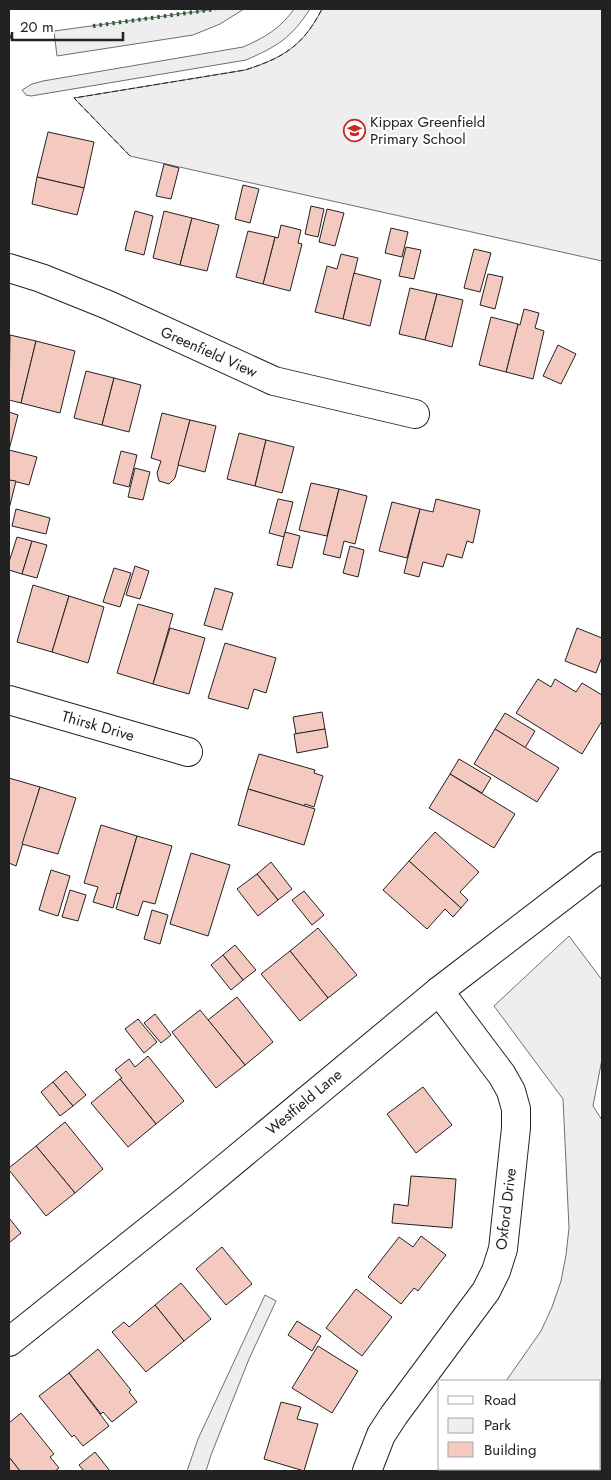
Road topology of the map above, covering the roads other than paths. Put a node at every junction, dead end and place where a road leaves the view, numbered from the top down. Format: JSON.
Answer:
{"nodes":[{"id":1,"x":9,"y":268,"type":"edge"},
{"id":2,"x":415,"y":414,"type":"dead end"},
{"id":3,"x":9,"y":700,"type":"edge"},
{"id":4,"x":188,"y":752,"type":"dead end"},
{"id":5,"x":602,"y":866,"type":"edge"},
{"id":6,"x":439,"y":991,"type":"junction"},
{"id":7,"x":9,"y":1342,"type":"edge"},
{"id":8,"x":367,"y":1471,"type":"edge"}],
"edges":[{"from":1,"to":2,"type":"street","name":"Greenfield View"},
{"from":3,"to":4,"type":"street","name":"Thirsk Drive"},
{"from":5,"to":6,"type":"street","name":"Westfield Lane"},
{"from":6,"to":7,"type":"street","name":"Westfield Lane"},
{"from":6,"to":8,"type":"street","name":"Oxford Drive"}]}
